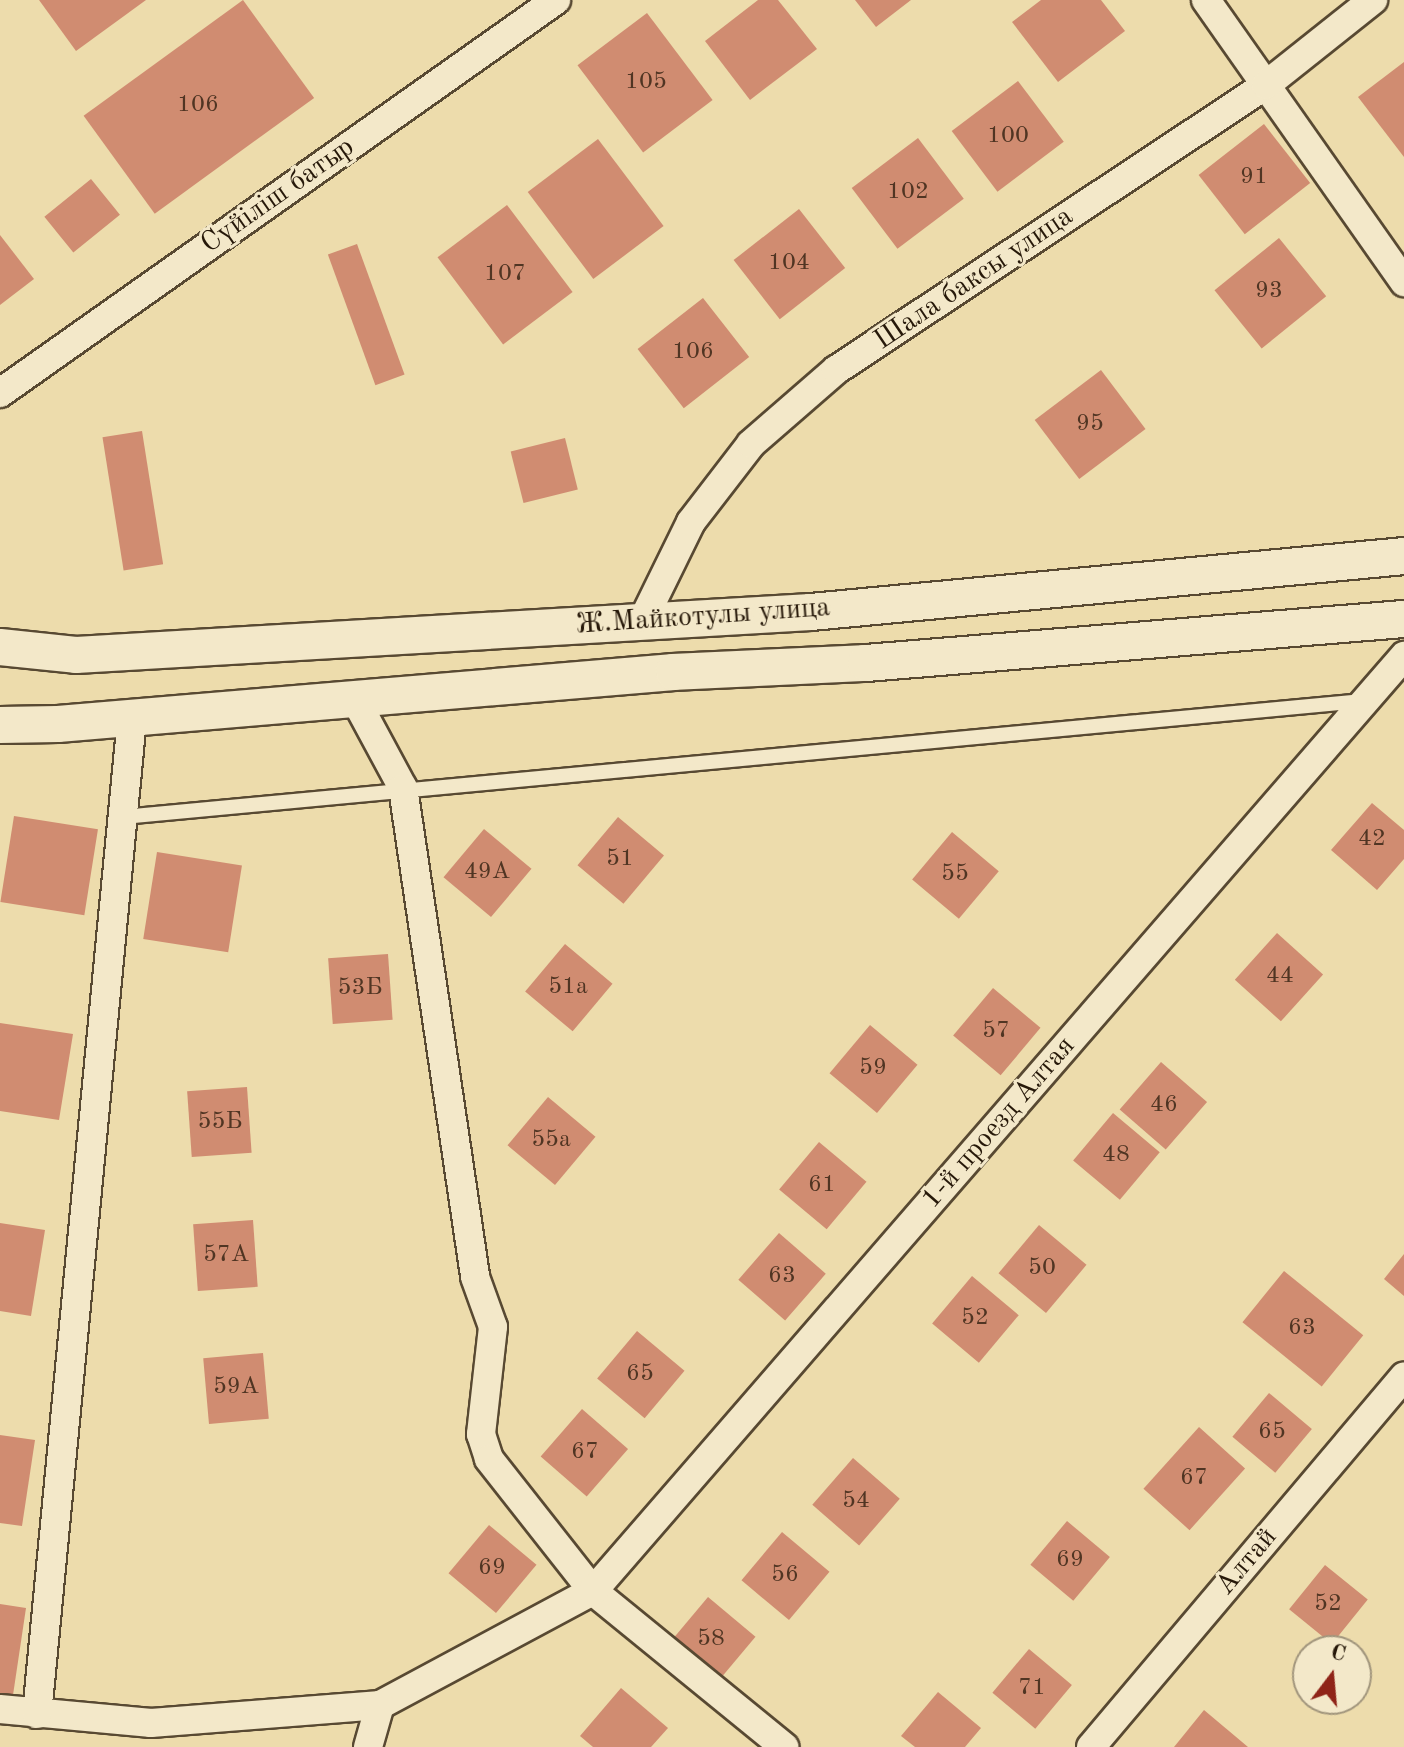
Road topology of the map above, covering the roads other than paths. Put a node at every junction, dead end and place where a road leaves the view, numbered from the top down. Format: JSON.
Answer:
{"nodes":[{"id":1,"x":556,"y":0,"type":"edge"},
{"id":2,"x":1206,"y":0,"type":"edge"},
{"id":3,"x":1373,"y":0,"type":"edge"},
{"id":4,"x":1266,"y":85,"type":"junction"},
{"id":5,"x":1404,"y":282,"type":"edge"},
{"id":6,"x":0,"y":393,"type":"edge"},
{"id":7,"x":1404,"y":556,"type":"edge"},
{"id":8,"x":1137,"y":583,"type":"junction"},
{"id":9,"x":1404,"y":619,"type":"edge"},
{"id":10,"x":642,"y":622,"type":"junction"},
{"id":11,"x":1143,"y":640,"type":"junction"},
{"id":12,"x":0,"y":647,"type":"edge"},
{"id":13,"x":1404,"y":656,"type":"edge"},
{"id":14,"x":355,"y":699,"type":"junction"},
{"id":15,"x":1365,"y":701,"type":"junction"},
{"id":16,"x":132,"y":718,"type":"junction"},
{"id":17,"x":0,"y":725,"type":"edge"},
{"id":18,"x":403,"y":788,"type":"junction"},
{"id":19,"x":123,"y":817,"type":"junction"},
{"id":20,"x":1404,"y":1377,"type":"edge"},
{"id":21,"x":593,"y":1591,"type":"junction"},
{"id":22,"x":380,"y":1705,"type":"junction"},
{"id":23,"x":0,"y":1709,"type":"edge"},
{"id":24,"x":37,"y":1714,"type":"junction"},
{"id":25,"x":368,"y":1747,"type":"edge"},
{"id":26,"x":784,"y":1747,"type":"edge"},
{"id":27,"x":1091,"y":1747,"type":"edge"}],
"edges":[{"from":1,"to":6,"type":"street","name":"Сүйіліш батыр"},
{"from":2,"to":4,"type":"street"},
{"from":3,"to":4,"type":"street","name":"Шала баксы улица"},
{"from":4,"to":5,"type":"street"},
{"from":4,"to":10,"type":"street","name":"Шала баксы улица"},
{"from":7,"to":8,"type":"street","name":"Ж.Майкотулы улица"},
{"from":8,"to":10,"type":"street","name":"Ж.Майкотулы улица"},
{"from":8,"to":11,"type":"street"},
{"from":9,"to":11,"type":"street","name":"Ж.Майкотулы улица"},
{"from":10,"to":12,"type":"street","name":"Ж.Майкотулы улица"},
{"from":11,"to":14,"type":"street","name":"Ж.Майкотулы улица"},
{"from":13,"to":15,"type":"street","name":"1-й проезд Алтая"},
{"from":14,"to":16,"type":"street","name":"Ж.Майкотулы улица"},
{"from":14,"to":18,"type":"street"},
{"from":15,"to":18,"type":"lane"},
{"from":15,"to":21,"type":"street","name":"1-й проезд Алтая"},
{"from":16,"to":17,"type":"street","name":"Ж.Майкотулы улица"},
{"from":16,"to":19,"type":"street"},
{"from":18,"to":19,"type":"lane"},
{"from":18,"to":21,"type":"street"},
{"from":19,"to":24,"type":"street"},
{"from":20,"to":27,"type":"street","name":"Алтай"},
{"from":21,"to":22,"type":"street"},
{"from":21,"to":26,"type":"street"},
{"from":22,"to":24,"type":"street"},
{"from":22,"to":25,"type":"street"},
{"from":23,"to":24,"type":"street"}]}
